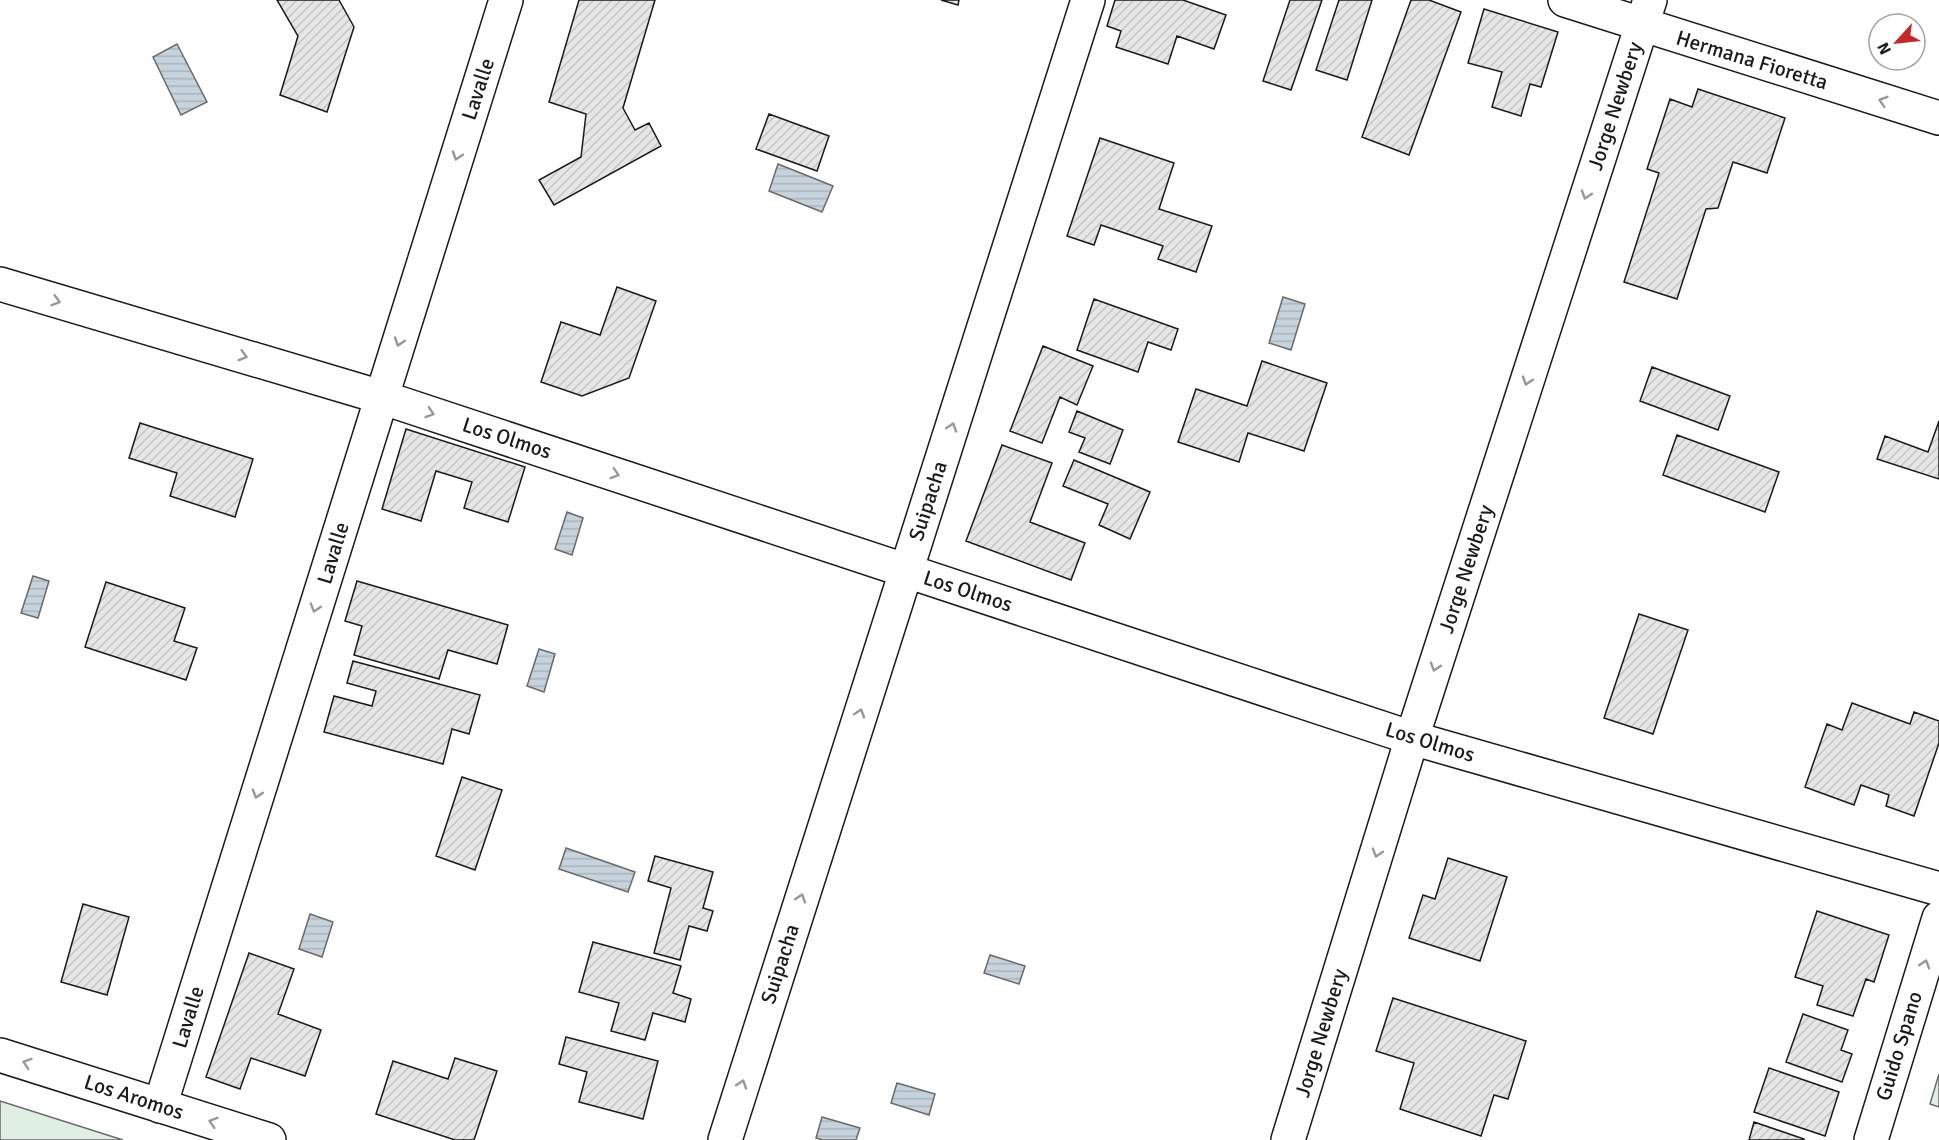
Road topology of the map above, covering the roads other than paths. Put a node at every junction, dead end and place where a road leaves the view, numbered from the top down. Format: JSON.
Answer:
{"nodes":[{"id":1,"x":507,"y":0,"type":"edge"},
{"id":2,"x":1088,"y":0,"type":"edge"},
{"id":3,"x":1564,"y":0,"type":"edge"},
{"id":4,"x":1646,"y":13,"type":"edge"},
{"id":5,"x":1939,"y":118,"type":"edge"},
{"id":6,"x":0,"y":284,"type":"edge"},
{"id":7,"x":381,"y":397,"type":"junction"},
{"id":8,"x":906,"y":570,"type":"junction"},
{"id":9,"x":1412,"y":738,"type":"junction"},
{"id":10,"x":1939,"y":889,"type":"edge"},
{"id":11,"x":1939,"y":918,"type":"edge"},
{"id":12,"x":0,"y":1055,"type":"edge"},
{"id":13,"x":160,"y":1106,"type":"junction"},
{"id":14,"x":269,"y":1140,"type":"edge"},
{"id":15,"x":724,"y":1140,"type":"edge"},
{"id":16,"x":1288,"y":1140,"type":"edge"},
{"id":17,"x":1870,"y":1140,"type":"edge"}],
"edges":[{"from":1,"to":7,"type":"street","name":"Lavalle","one_way":true},
{"from":8,"to":2,"type":"street","name":"Suipacha","one_way":true},
{"from":3,"to":4,"type":"street","name":"Hermana Fioretta"},
{"from":5,"to":4,"type":"street","name":"Hermana Fioretta","one_way":true},
{"from":4,"to":9,"type":"street","name":"Jorge Newbery","one_way":true},
{"from":6,"to":7,"type":"street","name":"Los Olmos","one_way":true},
{"from":7,"to":8,"type":"street","name":"Los Olmos","one_way":true},
{"from":7,"to":13,"type":"street","name":"Lavalle","one_way":true},
{"from":8,"to":9,"type":"street","name":"Los Olmos"},
{"from":15,"to":8,"type":"street","name":"Suipacha","one_way":true},
{"from":9,"to":10,"type":"street","name":"Los Olmos"},
{"from":9,"to":16,"type":"street","name":"Jorge Newbery","one_way":true},
{"from":17,"to":11,"type":"street","name":"Guido Spano","one_way":true},
{"from":13,"to":12,"type":"street","name":"Los Aromos","one_way":true},
{"from":14,"to":13,"type":"street","name":"Los Aromos","one_way":true}]}
